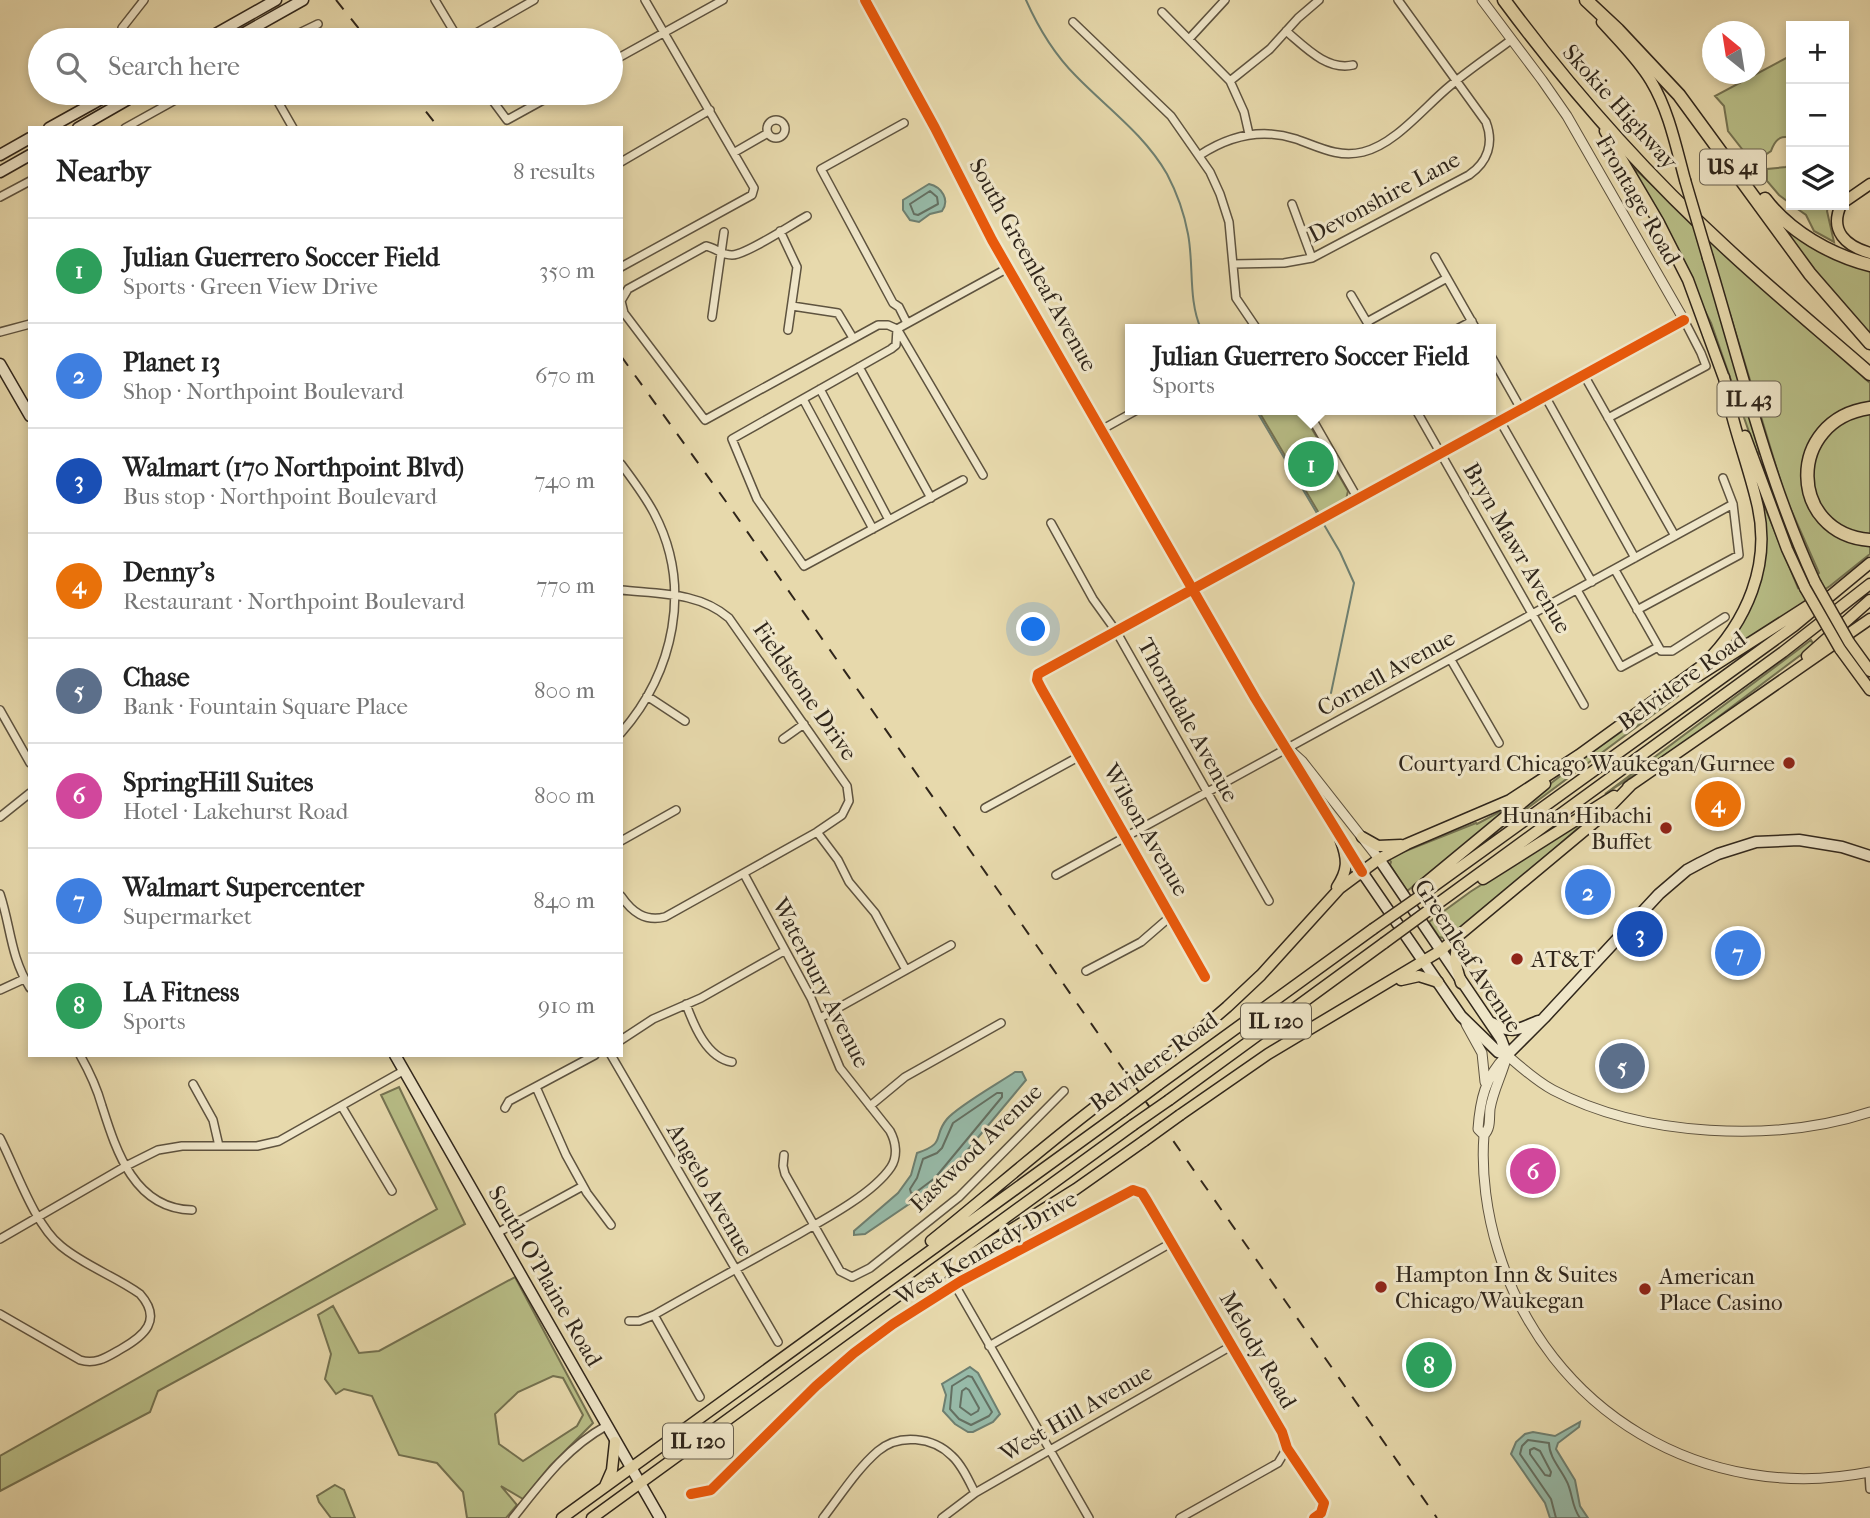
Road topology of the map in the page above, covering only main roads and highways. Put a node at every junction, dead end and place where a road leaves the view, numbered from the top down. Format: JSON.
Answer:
{"nodes":[{"id":1,"x":276,"y":0,"type":"edge"},
{"id":2,"x":303,"y":0,"type":"edge"},
{"id":3,"x":1504,"y":0,"type":"edge"},
{"id":4,"x":1584,"y":0,"type":"edge"},
{"id":5,"x":226,"y":28,"type":"edge"},
{"id":6,"x":253,"y":28,"type":"edge"},
{"id":7,"x":1679,"y":95,"type":"junction"},
{"id":8,"x":90,"y":105,"type":"edge"},
{"id":9,"x":118,"y":105,"type":"edge"},
{"id":10,"x":1592,"y":111,"type":"junction"},
{"id":11,"x":53,"y":126,"type":"edge"},
{"id":12,"x":81,"y":126,"type":"edge"},
{"id":13,"x":28,"y":139,"type":"edge"},
{"id":14,"x":0,"y":155,"type":"edge"},
{"id":15,"x":28,"y":156,"type":"edge"},
{"id":16,"x":0,"y":172,"type":"edge"},
{"id":17,"x":1870,"y":184,"type":"edge"},
{"id":18,"x":1849,"y":199,"type":"edge"},
{"id":19,"x":1840,"y":210,"type":"edge"},
{"id":20,"x":1870,"y":253,"type":"edge"},
{"id":21,"x":1870,"y":265,"type":"edge"},
{"id":22,"x":1870,"y":343,"type":"edge"},
{"id":23,"x":0,"y":364,"type":"edge"},
{"id":24,"x":1870,"y":374,"type":"edge"},
{"id":25,"x":1724,"y":377,"type":"junction"},
{"id":26,"x":1870,"y":408,"type":"edge"},
{"id":27,"x":28,"y":413,"type":"edge"},
{"id":28,"x":1870,"y":541,"type":"edge"},
{"id":29,"x":1870,"y":563,"type":"edge"},
{"id":30,"x":1858,"y":572,"type":"junction"},
{"id":31,"x":1870,"y":584,"type":"edge"},
{"id":32,"x":1810,"y":585,"type":"junction"},
{"id":33,"x":1870,"y":600,"type":"edge"},
{"id":34,"x":1870,"y":620,"type":"edge"},
{"id":35,"x":1845,"y":645,"type":"junction"},
{"id":36,"x":1870,"y":671,"type":"edge"},
{"id":37,"x":1870,"y":690,"type":"edge"},
{"id":38,"x":1750,"y":701,"type":"junction"},
{"id":39,"x":1639,"y":712,"type":"junction"},
{"id":40,"x":1579,"y":755,"type":"junction"},
{"id":41,"x":1632,"y":784,"type":"junction"},
{"id":42,"x":1362,"y":837,"type":"road end"},
{"id":43,"x":1341,"y":841,"type":"road end"},
{"id":44,"x":1407,"y":844,"type":"junction"},
{"id":45,"x":1870,"y":856,"type":"edge"},
{"id":46,"x":1379,"y":859,"type":"junction"},
{"id":47,"x":1362,"y":873,"type":"junction"},
{"id":48,"x":1421,"y":892,"type":"junction"},
{"id":49,"x":1332,"y":896,"type":"junction"},
{"id":50,"x":1430,"y":911,"type":"junction"},
{"id":51,"x":1458,"y":937,"type":"junction"},
{"id":52,"x":1440,"y":951,"type":"junction"},
{"id":53,"x":1424,"y":961,"type":"junction"},
{"id":54,"x":1438,"y":982,"type":"junction"},
{"id":55,"x":1461,"y":983,"type":"junction"},
{"id":56,"x":1385,"y":985,"type":"junction"},
{"id":57,"x":1544,"y":1018,"type":"junction"},
{"id":58,"x":1487,"y":1020,"type":"junction"},
{"id":59,"x":1507,"y":1055,"type":"junction"},
{"id":60,"x":395,"y":1057,"type":"edge"},
{"id":61,"x":837,"y":1317,"type":"junction"},
{"id":62,"x":830,"y":1344,"type":"junction"},
{"id":63,"x":615,"y":1442,"type":"junction"},
{"id":64,"x":631,"y":1469,"type":"junction"},
{"id":65,"x":639,"y":1484,"type":"junction"},
{"id":66,"x":604,"y":1488,"type":"junction"},
{"id":67,"x":562,"y":1518,"type":"edge"},
{"id":68,"x":592,"y":1518,"type":"edge"},
{"id":69,"x":660,"y":1518,"type":"edge"}],
"edges":[{"from":1,"to":5,"type":"main road"},
{"from":2,"to":6,"type":"main road"},
{"from":3,"to":10,"type":"highway","name":"Skokie Highway","number":"US 41"},
{"from":4,"to":7,"type":"highway","name":"Skokie Highway","number":"US 41"},
{"from":4,"to":32,"type":"main road","number":"IL 43","bridge":true},
{"from":7,"to":21,"type":"highway"},
{"from":7,"to":22,"type":"highway","name":"Skokie Highway","number":"US 41"},
{"from":8,"to":11,"type":"main road"},
{"from":9,"to":12,"type":"main road"},
{"from":10,"to":24,"type":"highway","name":"Skokie Highway","number":"US 41"},
{"from":10,"to":25,"type":"main road","number":"IL 43"},
{"from":13,"to":14,"type":"main road"},
{"from":15,"to":16,"type":"main road"},
{"from":17,"to":18,"type":"main road"},
{"from":19,"to":20,"type":"main road"},
{"from":23,"to":27,"type":"main road"},
{"from":25,"to":32,"type":"main road","number":"IL 43"},
{"from":25,"to":39,"type":"main road"},
{"from":26,"to":28,"type":"highway"},
{"from":29,"to":30,"type":"main road","name":"Belvidere Road"},
{"from":30,"to":39,"type":"main road"},
{"from":30,"to":48,"type":"main road","name":"Belvidere Road"},
{"from":31,"to":50,"type":"main road","name":"Belvidere Road"},
{"from":32,"to":35,"type":"main road","number":"IL 43","bridge":true},
{"from":33,"to":38,"type":"main road"},
{"from":34,"to":38,"type":"main road"},
{"from":35,"to":36,"type":"main road","number":"IL 43"},
{"from":35,"to":37,"type":"main road","number":"IL 43"},
{"from":38,"to":41,"type":"main road"},
{"from":39,"to":40,"type":"main road"},
{"from":40,"to":44,"type":"main road"},
{"from":40,"to":48,"type":"main road"},
{"from":41,"to":50,"type":"main road"},
{"from":41,"to":51,"type":"main road"},
{"from":42,"to":44,"type":"main road"},
{"from":43,"to":49,"type":"main road"},
{"from":44,"to":46,"type":"main road"},
{"from":45,"to":57,"type":"main road"},
{"from":46,"to":47,"type":"main road"},
{"from":46,"to":52,"type":"main road","name":"Greenleaf Avenue"},
{"from":47,"to":49,"type":"main road"},
{"from":47,"to":53,"type":"main road","name":"Greenleaf Avenue"},
{"from":48,"to":61,"type":"main road","name":"Belvidere Road","number":"IL 120","bridge":true},
{"from":49,"to":61,"type":"main road","bridge":true},
{"from":50,"to":62,"type":"main road","name":"Belvidere Road","number":"IL 120","bridge":true},
{"from":51,"to":52,"type":"main road"},
{"from":51,"to":55,"type":"main road"},
{"from":52,"to":53,"type":"main road"},
{"from":52,"to":55,"type":"main road","name":"Greenleaf Avenue"},
{"from":53,"to":54,"type":"main road","name":"Greenleaf Avenue"},
{"from":53,"to":56,"type":"main road"},
{"from":54,"to":56,"type":"main road"},
{"from":54,"to":59,"type":"main road","name":"Greenleaf Avenue"},
{"from":55,"to":58,"type":"main road","name":"Greenleaf Avenue"},
{"from":56,"to":62,"type":"main road","bridge":true},
{"from":57,"to":58,"type":"main road"},
{"from":57,"to":59,"type":"main road"},
{"from":58,"to":59,"type":"main road","name":"Greenleaf Avenue"},
{"from":60,"to":63,"type":"main road","name":"South O'Plaine Road"},
{"from":61,"to":64,"type":"main road","name":"Belvidere Road","number":"IL 120"},
{"from":62,"to":65,"type":"main road","name":"Belvidere Road","number":"IL 120"},
{"from":63,"to":64,"type":"main road","name":"South O'Plaine Road"},
{"from":63,"to":66,"type":"main road"},
{"from":64,"to":65,"type":"main road","name":"South O'Plaine Road"},
{"from":64,"to":66,"type":"main road","name":"Belvidere Road","number":"IL 120"},
{"from":65,"to":68,"type":"main road","name":"Belvidere Road","number":"IL 120"},
{"from":65,"to":69,"type":"main road","name":"South O'Plaine Road"},
{"from":66,"to":67,"type":"main road","name":"Belvidere Road","number":"IL 120"}]}
